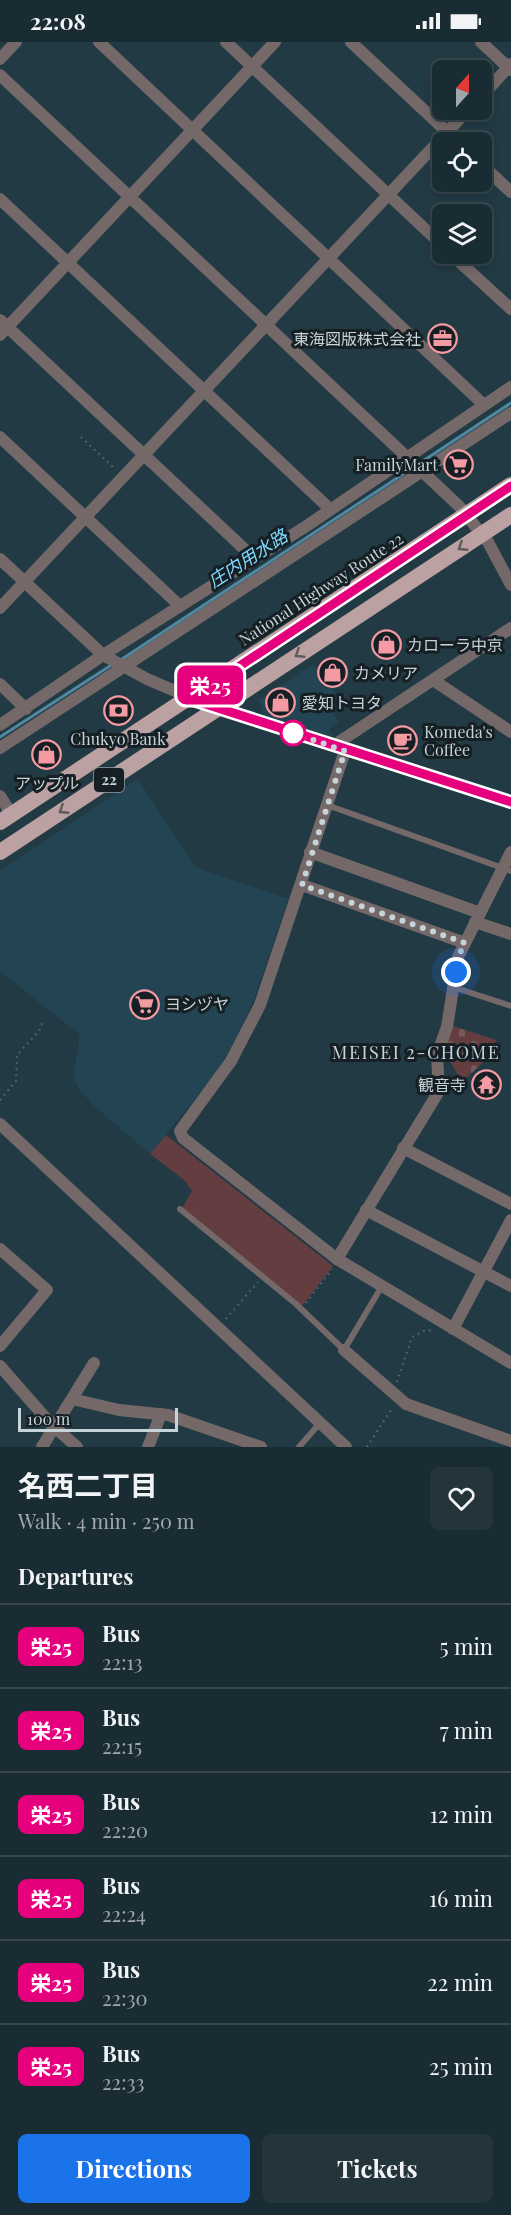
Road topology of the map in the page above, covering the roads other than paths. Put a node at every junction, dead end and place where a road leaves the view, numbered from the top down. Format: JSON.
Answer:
{"nodes":[{"id":1,"x":16,"y":42,"type":"edge"},
{"id":2,"x":99,"y":42,"type":"edge"},
{"id":3,"x":226,"y":42,"type":"edge"},
{"id":4,"x":275,"y":42,"type":"edge"},
{"id":5,"x":351,"y":42,"type":"edge"},
{"id":6,"x":481,"y":42,"type":"edge"},
{"id":7,"x":0,"y":59,"type":"edge"},
{"id":8,"x":252,"y":66,"type":"junction"},
{"id":9,"x":510,"y":67,"type":"edge"},
{"id":10,"x":0,"y":75,"type":"edge"},
{"id":11,"x":492,"y":86,"type":"edge"},
{"id":12,"x":458,"y":120,"type":"edge"},
{"id":13,"x":192,"y":130,"type":"junction"},
{"id":14,"x":447,"y":132,"type":"joint"},
{"id":15,"x":432,"y":148,"type":"edge"},
{"id":16,"x":492,"y":174,"type":"edge"},
{"id":17,"x":511,"y":192,"type":"edge"},
{"id":18,"x":389,"y":195,"type":"junction"},
{"id":19,"x":130,"y":197,"type":"junction"},
{"id":20,"x":0,"y":199,"type":"edge"},
{"id":21,"x":432,"y":236,"type":"edge"},
{"id":22,"x":329,"y":258,"type":"junction"},
{"id":23,"x":68,"y":263,"type":"junction"},
{"id":24,"x":462,"y":264,"type":"edge"},
{"id":25,"x":511,"y":309,"type":"edge"},
{"id":26,"x":266,"y":325,"type":"junction"},
{"id":27,"x":2,"y":327,"type":"edge"},
{"id":28,"x":511,"y":387,"type":"edge"},
{"id":29,"x":204,"y":391,"type":"junction"},
{"id":30,"x":484,"y":405,"type":"junction"},
{"id":31,"x":511,"y":413,"type":"edge"},
{"id":32,"x":0,"y":437,"type":"edge"},
{"id":33,"x":144,"y":455,"type":"junction"},
{"id":34,"x":415,"y":465,"type":"junction"},
{"id":35,"x":511,"y":486,"type":"edge"},
{"id":36,"x":330,"y":509,"type":"junction"},
{"id":37,"x":466,"y":515,"type":"junction"},
{"id":38,"x":511,"y":515,"type":"edge"},
{"id":39,"x":86,"y":518,"type":"junction"},
{"id":40,"x":482,"y":534,"type":"junction"},
{"id":41,"x":254,"y":558,"type":"junction"},
{"id":42,"x":0,"y":559,"type":"edge"},
{"id":43,"x":25,"y":582,"type":"junction"},
{"id":44,"x":511,"y":585,"type":"edge"},
{"id":45,"x":180,"y":606,"type":"junction"},
{"id":46,"x":0,"y":608,"type":"edge"},
{"id":47,"x":511,"y":628,"type":"edge"},
{"id":48,"x":104,"y":656,"type":"junction"},
{"id":49,"x":123,"y":666,"type":"junction"},
{"id":50,"x":433,"y":680,"type":"junction"},
{"id":51,"x":0,"y":684,"type":"edge"},
{"id":52,"x":190,"y":699,"type":"junction"},
{"id":53,"x":26,"y":709,"type":"junction"},
{"id":54,"x":217,"y":709,"type":"junction"},
{"id":55,"x":0,"y":725,"type":"edge"},
{"id":56,"x":511,"y":732,"type":"edge"},
{"id":57,"x":0,"y":748,"type":"edge"},
{"id":58,"x":339,"y":748,"type":"junction"},
{"id":59,"x":0,"y":796,"type":"edge"},
{"id":60,"x":511,"y":802,"type":"edge"},
{"id":61,"x":326,"y":805,"type":"junction"},
{"id":62,"x":6,"y":818,"type":"edge"},
{"id":63,"x":0,"y":852,"type":"edge"},
{"id":64,"x":310,"y":852,"type":"junction"},
{"id":65,"x":511,"y":852,"type":"edge"},
{"id":66,"x":507,"y":870,"type":"edge"},
{"id":67,"x":302,"y":885,"type":"junction"},
{"id":68,"x":478,"y":918,"type":"junction"},
{"id":69,"x":511,"y":934,"type":"edge"},
{"id":70,"x":465,"y":943,"type":"junction"},
{"id":71,"x":453,"y":987,"type":"junction"},
{"id":72,"x":511,"y":1006,"type":"edge"},
{"id":73,"x":0,"y":1124,"type":"edge"},
{"id":74,"x":403,"y":1148,"type":"junction"},
{"id":75,"x":511,"y":1204,"type":"edge"},
{"id":76,"x":180,"y":1209,"type":"dead end"},
{"id":77,"x":366,"y":1210,"type":"junction"},
{"id":78,"x":511,"y":1220,"type":"edge"},
{"id":79,"x":0,"y":1249,"type":"edge"},
{"id":80,"x":338,"y":1260,"type":"junction"},
{"id":81,"x":484,"y":1271,"type":"junction"},
{"id":82,"x":382,"y":1286,"type":"junction"},
{"id":83,"x":511,"y":1286,"type":"edge"},
{"id":84,"x":449,"y":1326,"type":"junction"},
{"id":85,"x":2,"y":1338,"type":"edge"},
{"id":86,"x":344,"y":1350,"type":"junction"},
{"id":87,"x":94,"y":1363,"type":"dead end"},
{"id":88,"x":511,"y":1363,"type":"edge"},
{"id":89,"x":0,"y":1366,"type":"edge"},
{"id":90,"x":72,"y":1399,"type":"junction"},
{"id":91,"x":161,"y":1414,"type":"junction"},
{"id":92,"x":320,"y":1423,"type":"junction"},
{"id":93,"x":55,"y":1425,"type":"junction"},
{"id":94,"x":511,"y":1441,"type":"edge"},
{"id":95,"x":42,"y":1447,"type":"edge"},
{"id":96,"x":77,"y":1447,"type":"edge"},
{"id":97,"x":148,"y":1447,"type":"edge"},
{"id":98,"x":261,"y":1447,"type":"edge"},
{"id":99,"x":299,"y":1447,"type":"edge"},
{"id":100,"x":346,"y":1447,"type":"edge"}],
"edges":[{"from":1,"to":7,"type":"street"},
{"from":2,"to":13,"type":"street"},
{"from":3,"to":8,"type":"street"},
{"from":4,"to":8,"type":"street"},
{"from":5,"to":14,"type":"street"},
{"from":6,"to":9,"type":"street"},
{"from":8,"to":13,"type":"street"},
{"from":8,"to":18,"type":"street"},
{"from":9,"to":11,"type":"street"},
{"from":10,"to":19,"type":"street"},
{"from":12,"to":14,"type":"street"},
{"from":13,"to":19,"type":"street"},
{"from":13,"to":22,"type":"street"},
{"from":15,"to":18,"type":"street"},
{"from":16,"to":17,"type":"street"},
{"from":18,"to":21,"type":"street"},
{"from":18,"to":22,"type":"street"},
{"from":19,"to":23,"type":"street"},
{"from":19,"to":26,"type":"street"},
{"from":20,"to":23,"type":"street"},
{"from":22,"to":26,"type":"street"},
{"from":22,"to":30,"type":"street"},
{"from":23,"to":27,"type":"street"},
{"from":23,"to":29,"type":"street"},
{"from":24,"to":25,"type":"street"},
{"from":26,"to":29,"type":"street"},
{"from":26,"to":34,"type":"street"},
{"from":27,"to":33,"type":"street"},
{"from":28,"to":30,"type":"street"},
{"from":29,"to":33,"type":"street"},
{"from":29,"to":36,"type":"street"},
{"from":30,"to":34,"type":"street"},
{"from":31,"to":34,"type":"street"},
{"from":32,"to":39,"type":"street"},
{"from":33,"to":39,"type":"street"},
{"from":33,"to":41,"type":"street"},
{"from":34,"to":36,"type":"street"},
{"from":34,"to":37,"type":"street"},
{"from":34,"to":49,"type":"street"},
{"from":35,"to":37,"type":"highway","name":"National Highway Route 22","number":"22"},
{"from":36,"to":41,"type":"street"},
{"from":37,"to":40,"type":"street"},
{"from":37,"to":52,"type":"highway","name":"National Highway Route 22","number":"22"},
{"from":38,"to":40,"type":"highway","number":"22"},
{"from":39,"to":43,"type":"street"},
{"from":39,"to":45,"type":"street"},
{"from":40,"to":44,"type":"street"},
{"from":40,"to":54,"type":"highway","number":"22","one_way":true},
{"from":41,"to":45,"type":"street"},
{"from":42,"to":43,"type":"street"},
{"from":43,"to":46,"type":"street"},
{"from":43,"to":48,"type":"street"},
{"from":45,"to":48,"type":"street"},
{"from":47,"to":50,"type":"street"},
{"from":48,"to":49,"type":"street"},
{"from":48,"to":53,"type":"street"},
{"from":49,"to":52,"type":"street"},
{"from":49,"to":57,"type":"street"},
{"from":50,"to":56,"type":"street"},
{"from":50,"to":58,"type":"street"},
{"from":51,"to":53,"type":"street"},
{"from":52,"to":54,"type":"street"},
{"from":52,"to":62,"type":"highway","name":"National Highway Route 22","number":"22"},
{"from":53,"to":55,"type":"street"},
{"from":54,"to":58,"type":"street"},
{"from":54,"to":63,"type":"highway","number":"22","one_way":true},
{"from":58,"to":60,"type":"street"},
{"from":58,"to":61,"type":"street"},
{"from":59,"to":62,"type":"street"},
{"from":61,"to":64,"type":"street"},
{"from":61,"to":66,"type":"lane"},
{"from":64,"to":67,"type":"street"},
{"from":64,"to":68,"type":"street"},
{"from":65,"to":66,"type":"street"},
{"from":66,"to":68,"type":"street"},
{"from":67,"to":70,"type":"street"},
{"from":67,"to":80,"type":"street"},
{"from":68,"to":69,"type":"street"},
{"from":68,"to":70,"type":"street"},
{"from":70,"to":71,"type":"street"},
{"from":71,"to":72,"type":"lane"},
{"from":71,"to":74,"type":"street"},
{"from":73,"to":92,"type":"street"},
{"from":74,"to":75,"type":"street"},
{"from":74,"to":77,"type":"street"},
{"from":76,"to":86,"type":"lane"},
{"from":77,"to":80,"type":"street"},
{"from":77,"to":81,"type":"street"},
{"from":78,"to":81,"type":"street"},
{"from":79,"to":85,"type":"street"},
{"from":80,"to":82,"type":"street"},
{"from":81,"to":83,"type":"street"},
{"from":81,"to":84,"type":"street"},
{"from":82,"to":84,"type":"street"},
{"from":82,"to":86,"type":"lane"},
{"from":84,"to":88,"type":"street"},
{"from":86,"to":94,"type":"street"},
{"from":87,"to":90,"type":"street"},
{"from":89,"to":93,"type":"street"},
{"from":90,"to":91,"type":"street"},
{"from":90,"to":93,"type":"street"},
{"from":91,"to":97,"type":"street"},
{"from":91,"to":98,"type":"street"},
{"from":92,"to":99,"type":"lane"},
{"from":92,"to":100,"type":"street"},
{"from":93,"to":95,"type":"street"},
{"from":93,"to":96,"type":"street"}]}
